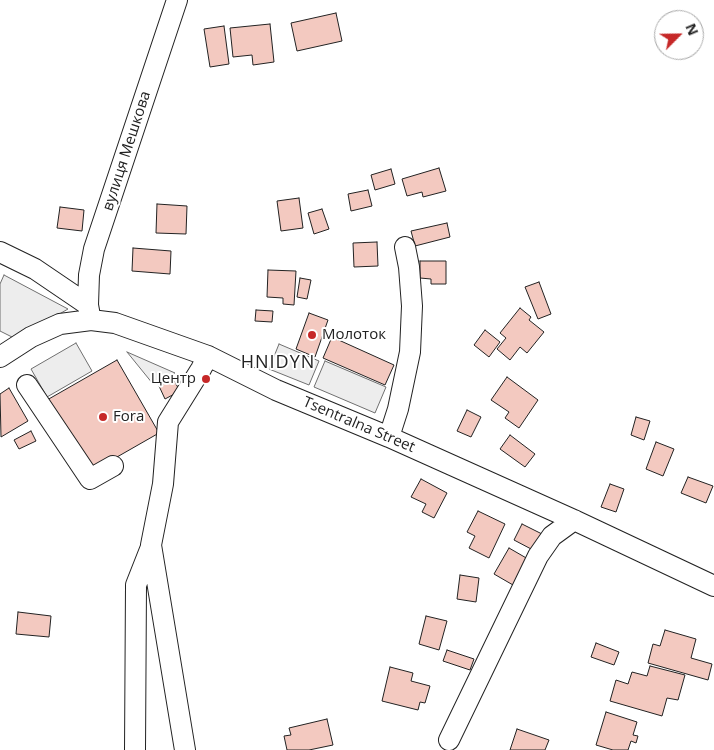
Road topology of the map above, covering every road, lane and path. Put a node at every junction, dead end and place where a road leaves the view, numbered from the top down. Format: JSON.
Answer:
{"nodes":[{"id":1,"x":177,"y":0,"type":"edge"},
{"id":2,"x":405,"y":247,"type":"dead end"},
{"id":3,"x":0,"y":252,"type":"edge"},
{"id":4,"x":90,"y":312,"type":"junction"},
{"id":5,"x":208,"y":356,"type":"junction"},
{"id":6,"x":0,"y":357,"type":"edge"},
{"id":7,"x":27,"y":385,"type":"dead end"},
{"id":8,"x":389,"y":437,"type":"junction"},
{"id":9,"x":113,"y":466,"type":"dead end"},
{"id":10,"x":574,"y":520,"type":"junction"},
{"id":11,"x":151,"y":545,"type":"junction"},
{"id":12,"x":714,"y":586,"type":"edge"},
{"id":13,"x":449,"y":740,"type":"dead end"},
{"id":14,"x":135,"y":750,"type":"edge"},
{"id":15,"x":185,"y":750,"type":"edge"}],
"edges":[{"from":1,"to":4,"type":"street","name":"вулиця Мешкова"},
{"from":2,"to":8,"type":"street"},
{"from":3,"to":4,"type":"street"},
{"from":4,"to":5,"type":"street","name":"Tsentralna Street"},
{"from":4,"to":6,"type":"street","name":"Tsentralna Street"},
{"from":5,"to":8,"type":"street","name":"Tsentralna Street"},
{"from":5,"to":11,"type":"street"},
{"from":7,"to":9,"type":"street"},
{"from":8,"to":10,"type":"street","name":"Tsentralna Street"},
{"from":10,"to":12,"type":"street","name":"Tsentralna Street"},
{"from":10,"to":13,"type":"street"},
{"from":11,"to":14,"type":"street"},
{"from":11,"to":15,"type":"street"}]}
